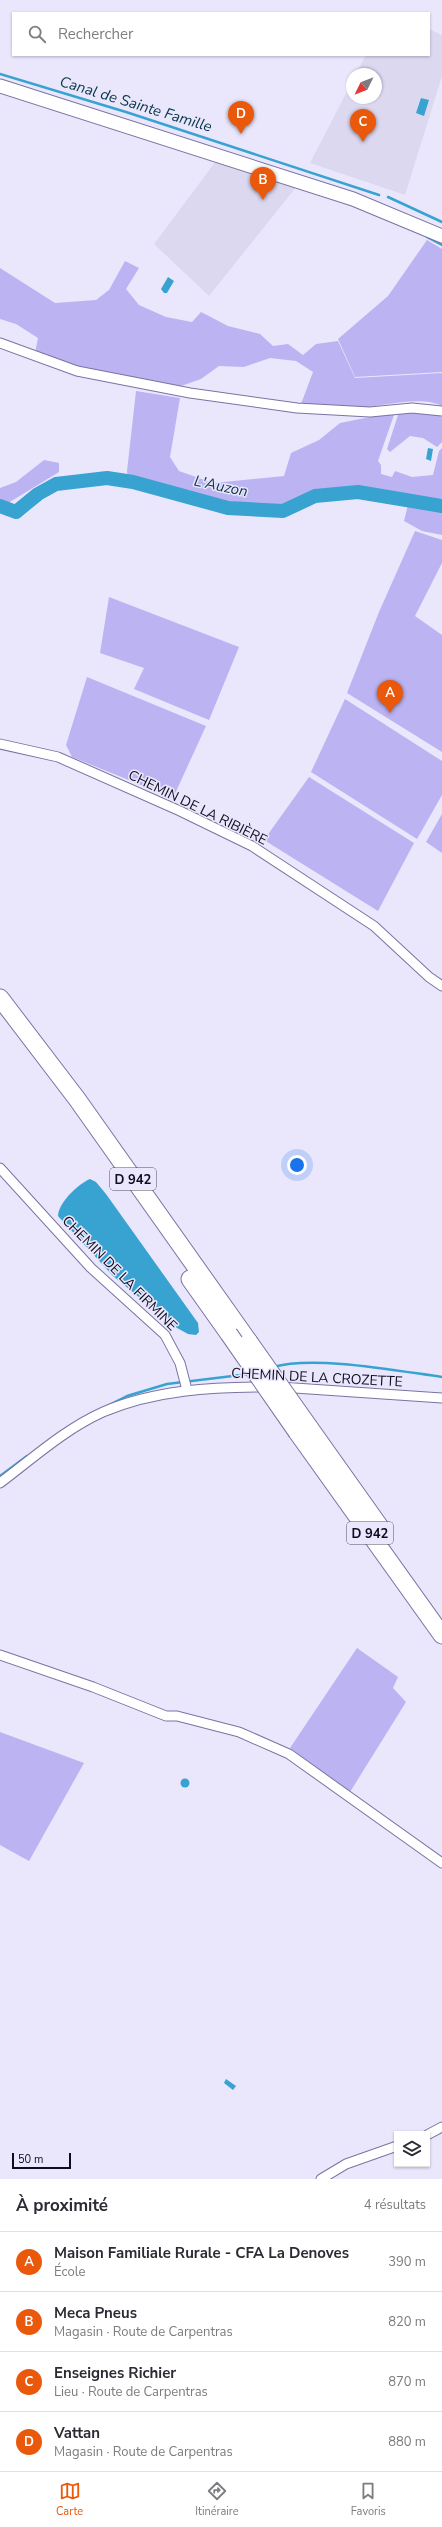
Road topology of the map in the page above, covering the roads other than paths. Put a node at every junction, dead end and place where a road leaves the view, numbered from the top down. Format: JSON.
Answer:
{"nodes":[{"id":1,"x":0,"y":86,"type":"edge"},
{"id":2,"x":442,"y":236,"type":"edge"},
{"id":3,"x":0,"y":343,"type":"edge"},
{"id":4,"x":442,"y":411,"type":"edge"},
{"id":5,"x":0,"y":744,"type":"edge"},
{"id":6,"x":442,"y":986,"type":"edge"},
{"id":7,"x":0,"y":998,"type":"edge"},
{"id":8,"x":0,"y":1017,"type":"edge"},
{"id":9,"x":0,"y":1168,"type":"edge"},
{"id":10,"x":187,"y":1390,"type":"junction"},
{"id":11,"x":442,"y":1398,"type":"edge"},
{"id":12,"x":303,"y":1429,"type":"junction"},
{"id":13,"x":0,"y":1483,"type":"edge"},
{"id":14,"x":442,"y":1616,"type":"edge"},
{"id":15,"x":442,"y":1635,"type":"edge"},
{"id":16,"x":0,"y":1655,"type":"edge"},
{"id":17,"x":442,"y":1863,"type":"edge"},
{"id":18,"x":442,"y":2126,"type":"edge"},
{"id":19,"x":430,"y":2133,"type":"edge"},
{"id":20,"x":394,"y":2147,"type":"edge"},
{"id":21,"x":322,"y":2179,"type":"edge"}],
"edges":[{"from":1,"to":2,"type":"main road"},
{"from":3,"to":4,"type":"street"},
{"from":5,"to":6,"type":"street","name":"CHEMIN DE LA RIBIÈRE"},
{"from":7,"to":12,"type":"highway","number":"D 942","bridge":true},
{"from":8,"to":12,"type":"highway","number":"D 942","bridge":true},
{"from":9,"to":10,"type":"street","name":"CHEMIN DE LA FIRMINE"},
{"from":10,"to":11,"type":"street","name":"CHEMIN DE LA CROZETTE"},
{"from":10,"to":13,"type":"street","name":"CHEMIN DE LA CROZETTE"},
{"from":12,"to":14,"type":"highway","number":"D 942"},
{"from":12,"to":15,"type":"highway","number":"D 942"},
{"from":16,"to":17,"type":"street"},
{"from":18,"to":19,"type":"street"},
{"from":20,"to":21,"type":"street"}]}
